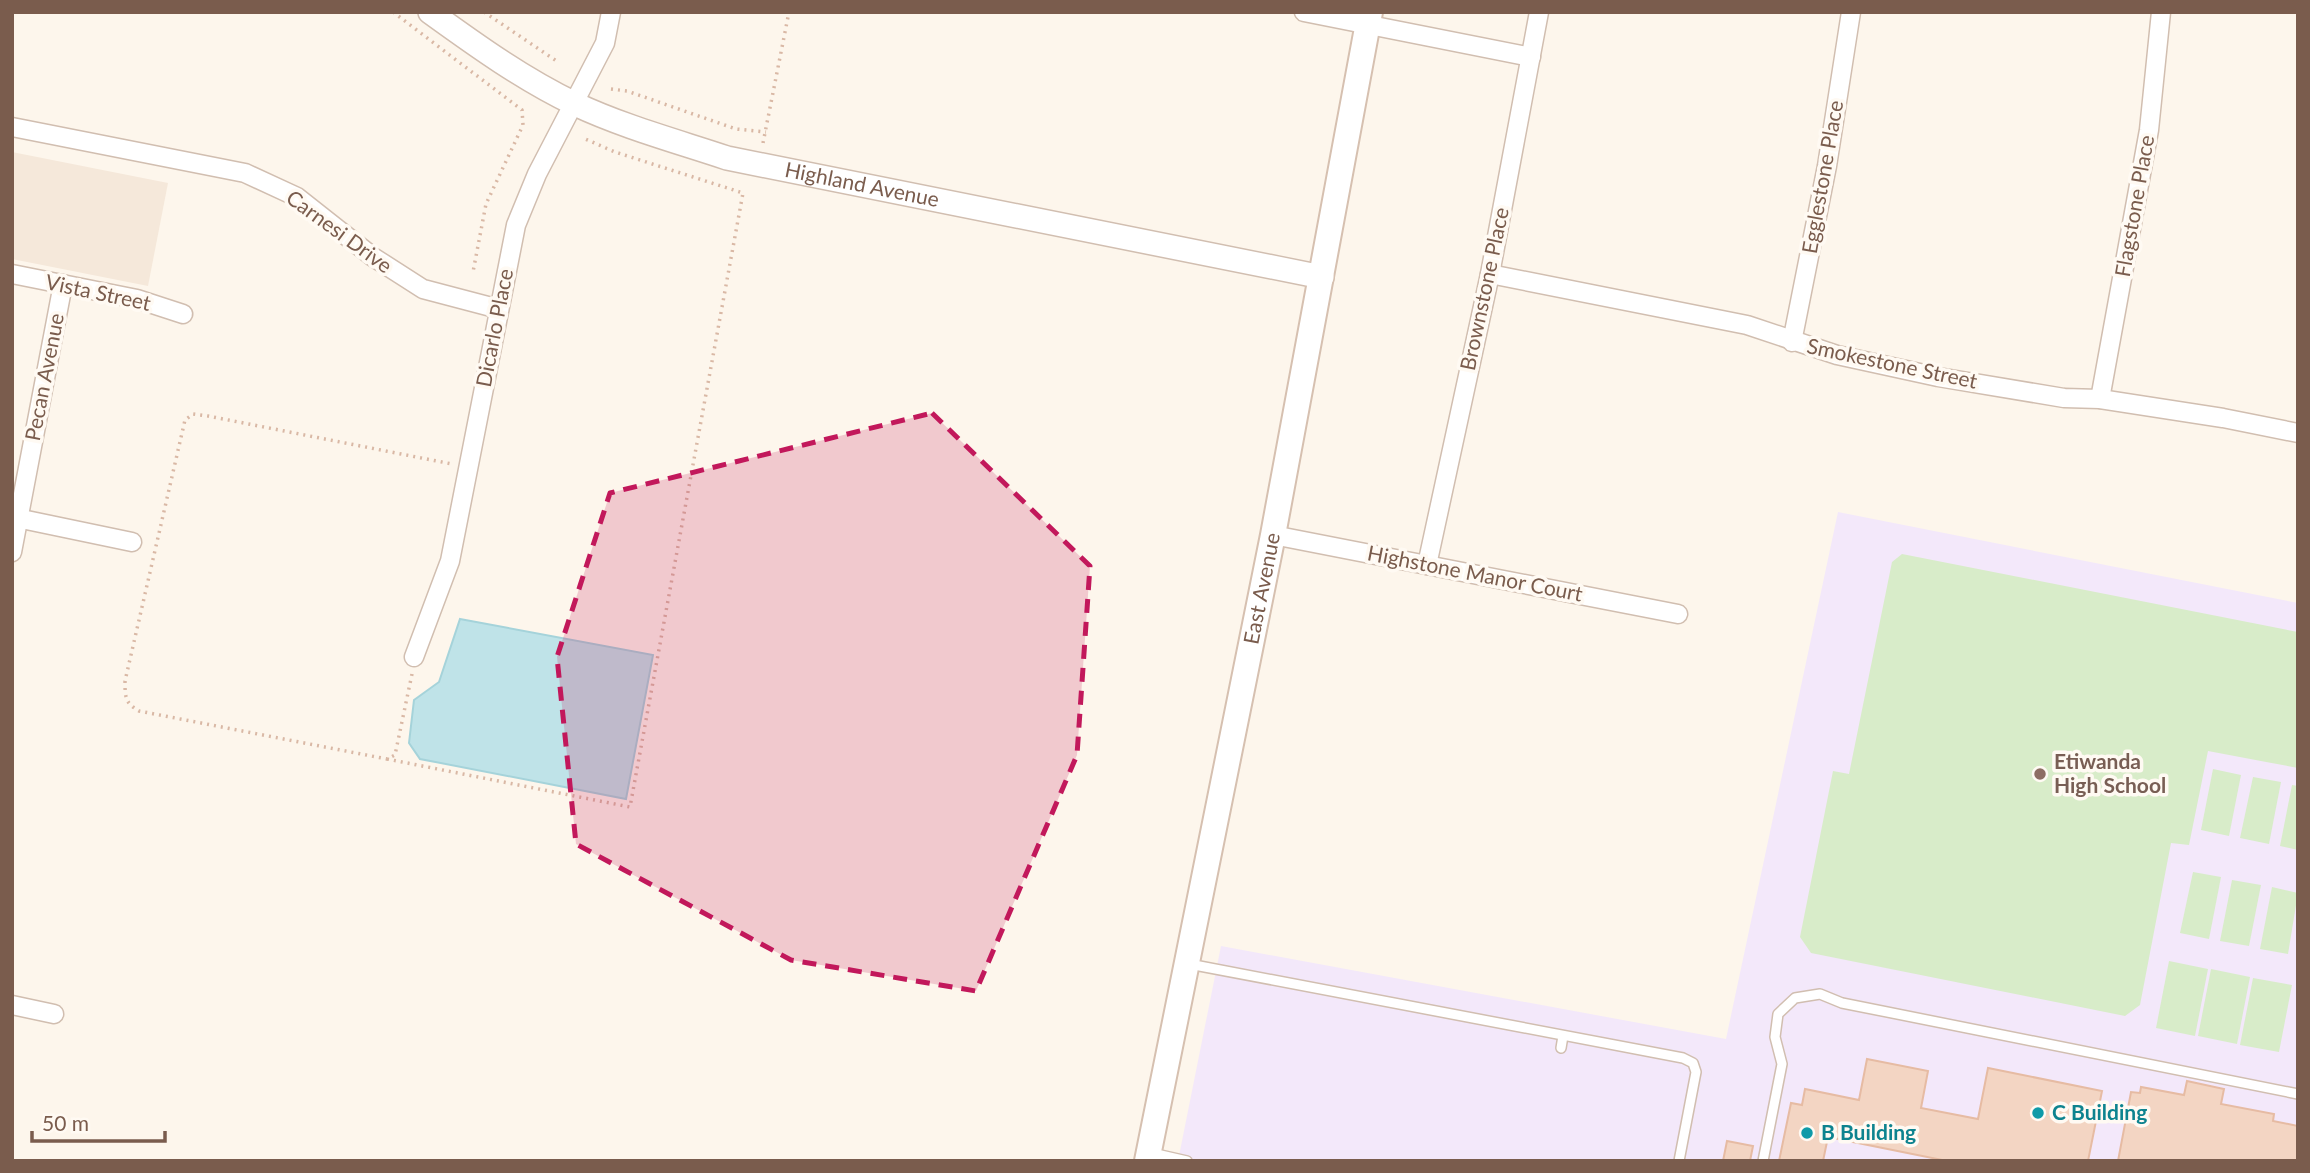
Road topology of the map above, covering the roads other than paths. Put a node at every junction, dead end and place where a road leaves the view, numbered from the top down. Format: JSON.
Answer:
{"nodes":[{"id":1,"x":430,"y":12,"type":"edge"},
{"id":2,"x":611,"y":12,"type":"edge"},
{"id":3,"x":1304,"y":12,"type":"edge"},
{"id":4,"x":1539,"y":12,"type":"edge"},
{"id":5,"x":1851,"y":12,"type":"edge"},
{"id":6,"x":2161,"y":12,"type":"edge"},
{"id":7,"x":1369,"y":19,"type":"edge"},
{"id":8,"x":1531,"y":57,"type":"junction"},
{"id":9,"x":575,"y":103,"type":"junction"},
{"id":10,"x":12,"y":127,"type":"edge"},
{"id":11,"x":12,"y":274,"type":"edge"},
{"id":12,"x":1490,"y":274,"type":"junction"},
{"id":13,"x":1322,"y":277,"type":"junction"},
{"id":14,"x":63,"y":284,"type":"junction"},
{"id":15,"x":499,"y":309,"type":"junction"},
{"id":16,"x":183,"y":314,"type":"dead end"},
{"id":17,"x":1792,"y":342,"type":"junction"},
{"id":18,"x":2100,"y":399,"type":"junction"},
{"id":19,"x":2298,"y":433,"type":"edge"},
{"id":20,"x":15,"y":518,"type":"edge"},
{"id":21,"x":1273,"y":535,"type":"junction"},
{"id":22,"x":132,"y":542,"type":"dead end"},
{"id":23,"x":12,"y":552,"type":"edge"},
{"id":24,"x":1427,"y":565,"type":"junction"},
{"id":25,"x":1678,"y":614,"type":"dead end"},
{"id":26,"x":414,"y":657,"type":"road end"},
{"id":27,"x":1188,"y":964,"type":"junction"},
{"id":28,"x":12,"y":1005,"type":"edge"},
{"id":29,"x":54,"y":1014,"type":"dead end"},
{"id":30,"x":1563,"y":1036,"type":"junction"},
{"id":31,"x":1561,"y":1048,"type":"dead end"},
{"id":32,"x":2298,"y":1094,"type":"edge"},
{"id":33,"x":1148,"y":1157,"type":"edge"},
{"id":34,"x":1189,"y":1160,"type":"edge"},
{"id":35,"x":1679,"y":1161,"type":"edge"},
{"id":36,"x":1763,"y":1161,"type":"edge"}],
"edges":[{"from":1,"to":9,"type":"street","name":"Highland Avenue"},
{"from":2,"to":9,"type":"street","name":"Dicarlo Place"},
{"from":3,"to":7,"type":"street"},
{"from":4,"to":8,"type":"street","name":"Brownstone Place"},
{"from":5,"to":17,"type":"street","name":"Egglestone Place"},
{"from":6,"to":18,"type":"street","name":"Flagstone Place"},
{"from":7,"to":8,"type":"street"},
{"from":7,"to":13,"type":"main road","name":"East Avenue"},
{"from":8,"to":12,"type":"street","name":"Brownstone Place"},
{"from":9,"to":13,"type":"street","name":"Highland Avenue"},
{"from":9,"to":15,"type":"street","name":"Dicarlo Place"},
{"from":10,"to":15,"type":"street","name":"Carnesi Drive"},
{"from":11,"to":14,"type":"street","name":"Vista Street"},
{"from":12,"to":17,"type":"street","name":"Smokestone Street"},
{"from":12,"to":24,"type":"street","name":"Brownstone Place"},
{"from":13,"to":21,"type":"main road","name":"East Avenue"},
{"from":14,"to":16,"type":"street","name":"Vista Street"},
{"from":14,"to":20,"type":"street","name":"Pecan Avenue"},
{"from":15,"to":26,"type":"street","name":"Dicarlo Place"},
{"from":17,"to":18,"type":"street","name":"Smokestone Street"},
{"from":18,"to":19,"type":"street","name":"Smokestone Street"},
{"from":20,"to":22,"type":"street"},
{"from":20,"to":23,"type":"street","name":"Pecan Avenue"},
{"from":21,"to":24,"type":"street","name":"Highstone Manor Court"},
{"from":21,"to":27,"type":"main road","name":"East Avenue"},
{"from":24,"to":25,"type":"street","name":"Highstone Manor Court"},
{"from":27,"to":30,"type":"lane"},
{"from":27,"to":33,"type":"main road","name":"East Avenue"},
{"from":28,"to":29,"type":"street"},
{"from":30,"to":31,"type":"lane"},
{"from":30,"to":35,"type":"lane"},
{"from":32,"to":36,"type":"lane"},
{"from":33,"to":34,"type":"lane"}]}
